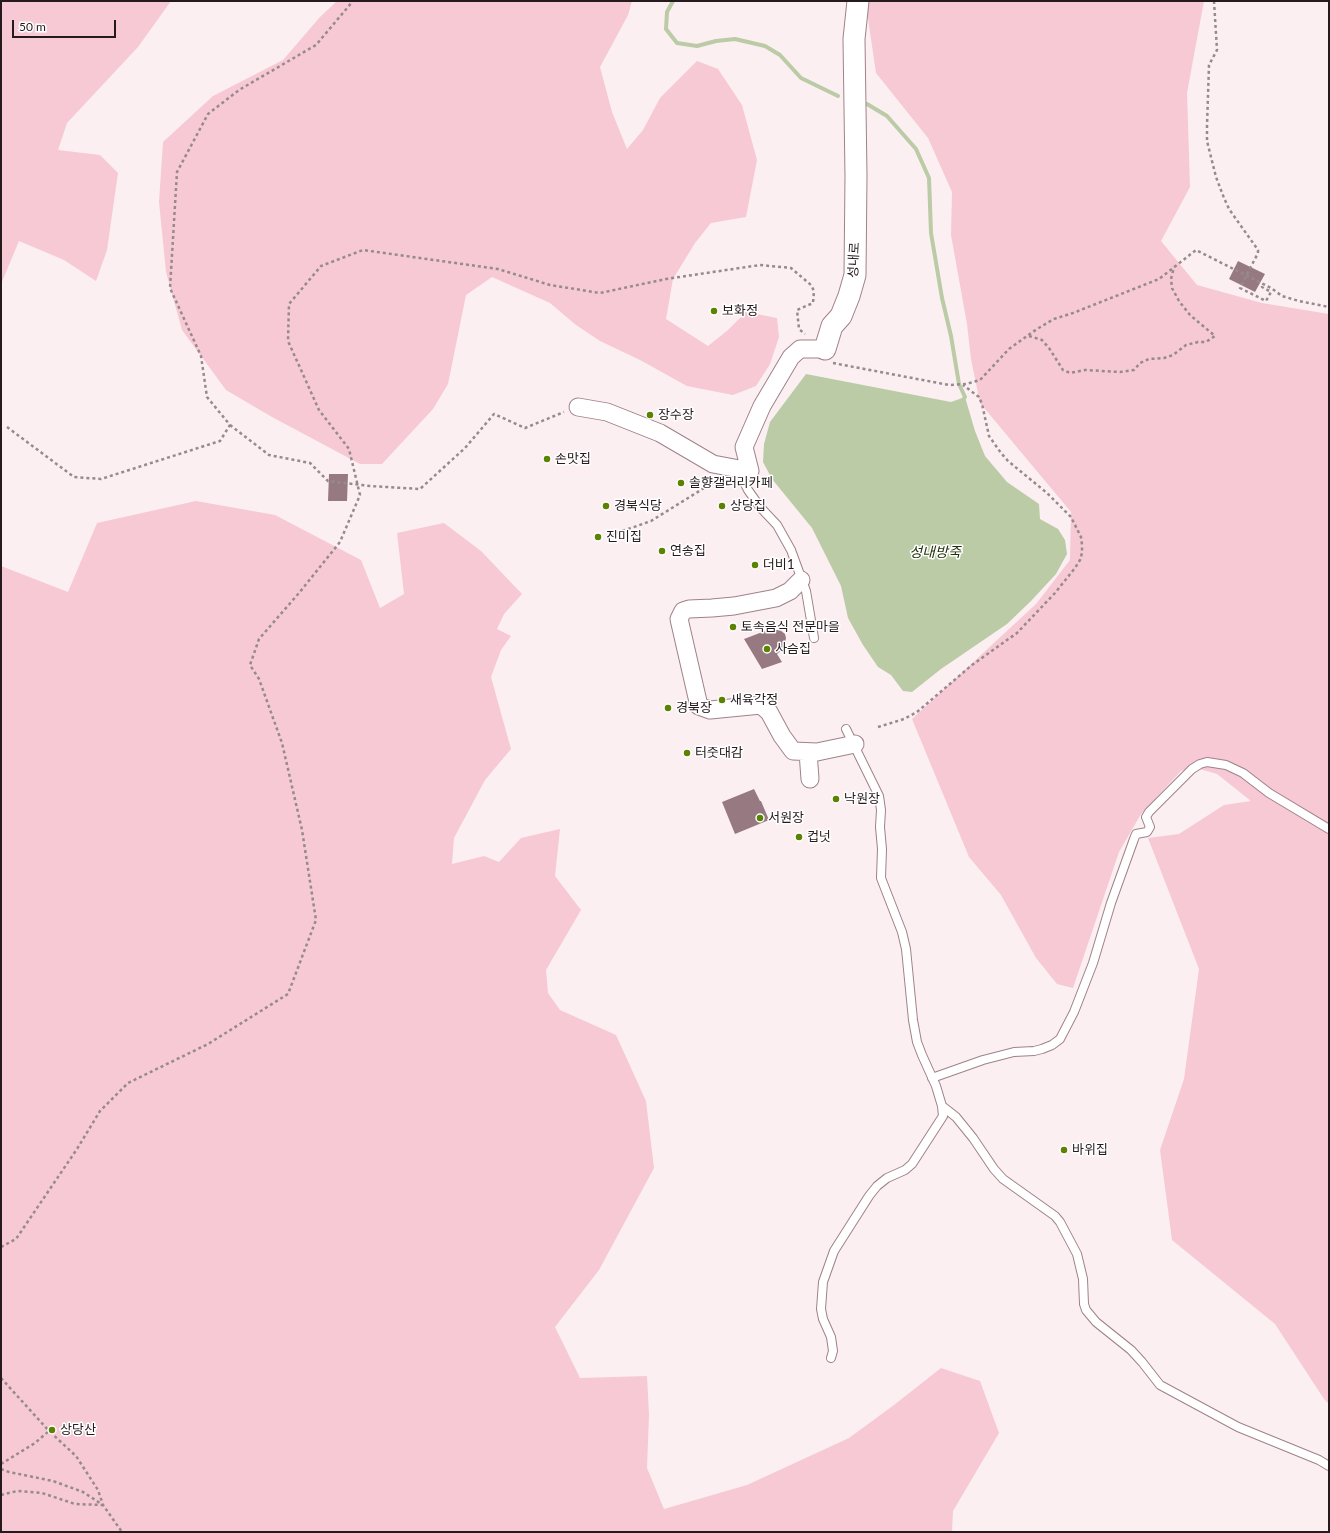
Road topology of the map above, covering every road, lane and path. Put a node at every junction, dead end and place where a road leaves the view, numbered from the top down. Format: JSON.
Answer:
{"nodes":[{"id":1,"x":353,"y":1,"type":"edge"},
{"id":2,"x":858,"y":1,"type":"edge"},
{"id":3,"x":1214,"y":1,"type":"edge"},
{"id":4,"x":1175,"y":267,"type":"junction"},
{"id":5,"x":1263,"y":284,"type":"junction"},
{"id":6,"x":1329,"y":307,"type":"edge"},
{"id":7,"x":1029,"y":336,"type":"junction"},
{"id":8,"x":826,"y":355,"type":"junction"},
{"id":9,"x":965,"y":384,"type":"junction"},
{"id":10,"x":578,"y":407,"type":"joint"},
{"id":11,"x":230,"y":425,"type":"junction"},
{"id":12,"x":7,"y":427,"type":"dead end"},
{"id":13,"x":750,"y":471,"type":"junction"},
{"id":14,"x":720,"y":479,"type":"dead end"},
{"id":15,"x":612,"y":535,"type":"dead end"},
{"id":16,"x":802,"y":580,"type":"junction"},
{"id":17,"x":814,"y":638,"type":"dead end"},
{"id":18,"x":878,"y":727,"type":"dead end"},
{"id":19,"x":846,"y":729,"type":"dead end"},
{"id":20,"x":855,"y":744,"type":"junction"},
{"id":21,"x":808,"y":752,"type":"junction"},
{"id":22,"x":810,"y":779,"type":"dead end"},
{"id":23,"x":1329,"y":829,"type":"edge"},
{"id":24,"x":932,"y":1078,"type":"junction"},
{"id":25,"x":942,"y":1106,"type":"junction"},
{"id":26,"x":1,"y":1247,"type":"edge"},
{"id":27,"x":831,"y":1358,"type":"dead end"},
{"id":28,"x":1,"y":1378,"type":"edge"},
{"id":29,"x":50,"y":1431,"type":"junction"},
{"id":30,"x":1,"y":1464,"type":"edge"},
{"id":31,"x":1329,"y":1466,"type":"edge"},
{"id":32,"x":1,"y":1468,"type":"edge"},
{"id":33,"x":1,"y":1495,"type":"edge"},
{"id":34,"x":103,"y":1505,"type":"junction"},
{"id":35,"x":122,"y":1532,"type":"edge"}],
"edges":[{"from":1,"to":11,"type":"path"},
{"from":2,"to":8,"type":"street","name":"성내로"},
{"from":3,"to":5,"type":"path"},
{"from":4,"to":5,"type":"path"},
{"from":4,"to":7,"type":"path"},
{"from":4,"to":7,"type":"path"},
{"from":5,"to":6,"type":"path"},
{"from":7,"to":9,"type":"path"},
{"from":8,"to":9,"type":"path"},
{"from":8,"to":13,"type":"street"},
{"from":8,"to":26,"type":"path"},
{"from":9,"to":18,"type":"path"},
{"from":10,"to":11,"type":"path"},
{"from":10,"to":13,"type":"street"},
{"from":11,"to":12,"type":"path"},
{"from":13,"to":16,"type":"lane"},
{"from":14,"to":15,"type":"path"},
{"from":16,"to":17,"type":"lane"},
{"from":16,"to":21,"type":"street"},
{"from":19,"to":20,"type":"lane"},
{"from":20,"to":21,"type":"street"},
{"from":20,"to":24,"type":"lane"},
{"from":21,"to":22,"type":"street"},
{"from":23,"to":24,"type":"lane"},
{"from":24,"to":25,"type":"lane"},
{"from":25,"to":27,"type":"lane"},
{"from":25,"to":31,"type":"lane"},
{"from":28,"to":29,"type":"path"},
{"from":29,"to":30,"type":"path"},
{"from":29,"to":34,"type":"path"},
{"from":32,"to":34,"type":"path"},
{"from":33,"to":34,"type":"path"},
{"from":34,"to":35,"type":"path"}]}
